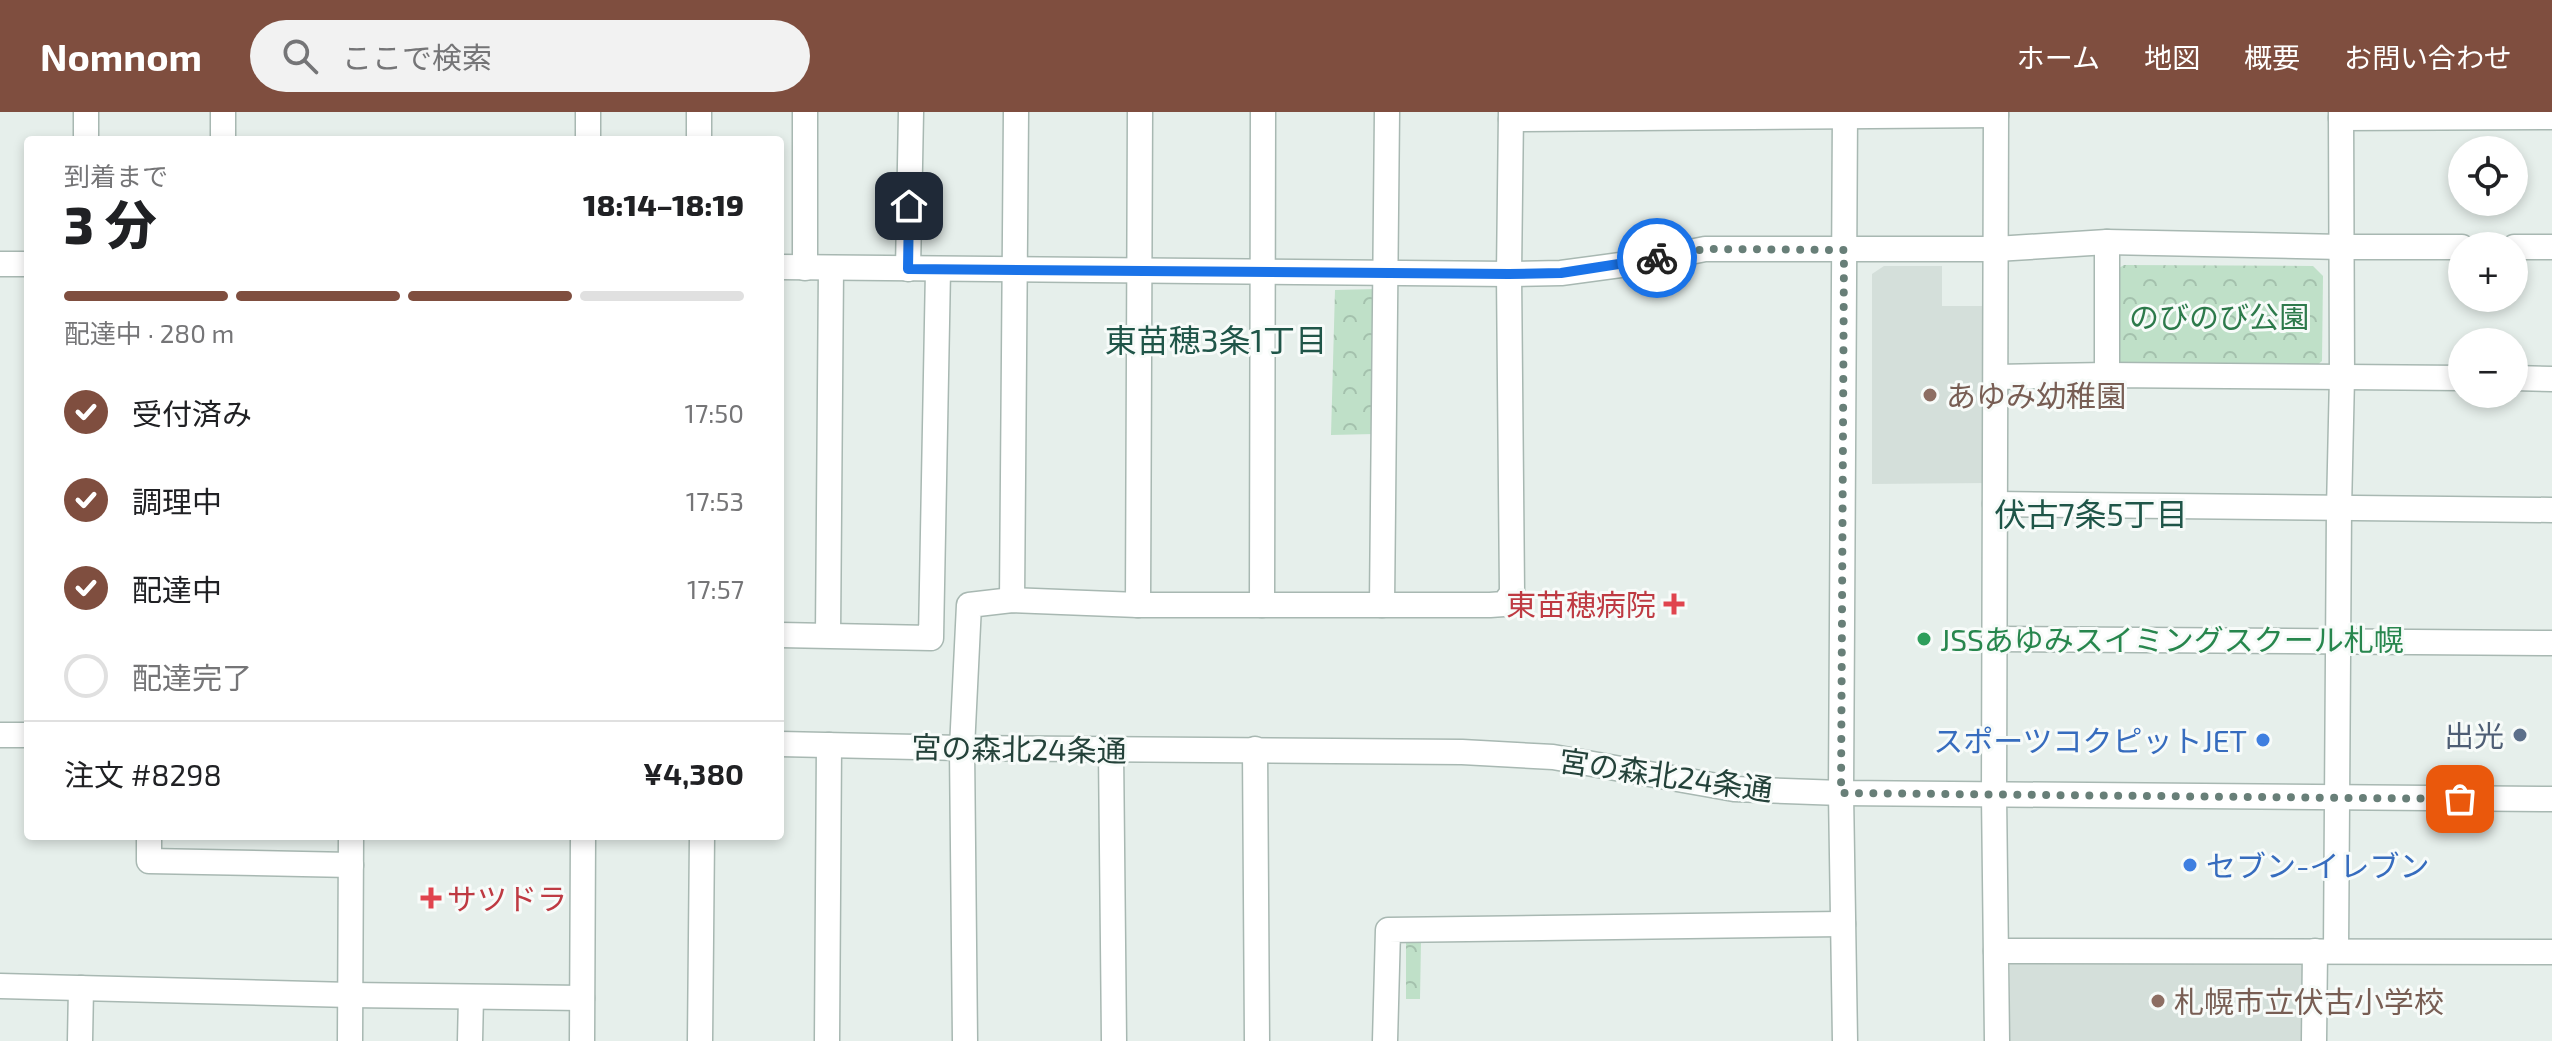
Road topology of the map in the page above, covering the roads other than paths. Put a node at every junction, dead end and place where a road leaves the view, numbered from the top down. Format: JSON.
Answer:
{"nodes":[{"id":1,"x":86,"y":112,"type":"edge"},
{"id":2,"x":223,"y":112,"type":"edge"},
{"id":3,"x":588,"y":112,"type":"edge"},
{"id":4,"x":699,"y":112,"type":"edge"},
{"id":5,"x":805,"y":112,"type":"edge"},
{"id":6,"x":911,"y":112,"type":"edge"},
{"id":7,"x":1016,"y":112,"type":"edge"},
{"id":8,"x":1140,"y":112,"type":"edge"},
{"id":9,"x":1263,"y":112,"type":"edge"},
{"id":10,"x":1387,"y":112,"type":"edge"},
{"id":11,"x":1996,"y":113,"type":"edge"},
{"id":12,"x":1619,"y":114,"type":"edge"},
{"id":13,"x":1730,"y":114,"type":"edge"},
{"id":14,"x":1845,"y":114,"type":"edge"},
{"id":15,"x":1511,"y":115,"type":"edge"},
{"id":16,"x":2341,"y":115,"type":"edge"},
{"id":17,"x":2552,"y":117,"type":"edge"},
{"id":18,"x":86,"y":136,"type":"edge"},
{"id":19,"x":223,"y":136,"type":"edge"},
{"id":20,"x":588,"y":136,"type":"edge"},
{"id":21,"x":699,"y":136,"type":"edge"},
{"id":22,"x":2107,"y":242,"type":"junction"},
{"id":23,"x":2341,"y":247,"type":"junction"},
{"id":24,"x":2448,"y":247,"type":"edge"},
{"id":25,"x":2528,"y":247,"type":"edge"},
{"id":26,"x":2552,"y":247,"type":"edge"},
{"id":27,"x":1996,"y":249,"type":"junction"},
{"id":28,"x":1844,"y":250,"type":"junction"},
{"id":29,"x":0,"y":264,"type":"edge"},
{"id":30,"x":24,"y":264,"type":"edge"},
{"id":31,"x":784,"y":267,"type":"edge"},
{"id":32,"x":805,"y":268,"type":"junction"},
{"id":33,"x":831,"y":268,"type":"junction"},
{"id":34,"x":908,"y":269,"type":"junction"},
{"id":35,"x":1014,"y":269,"type":"junction"},
{"id":36,"x":938,"y":270,"type":"junction"},
{"id":37,"x":1138,"y":270,"type":"junction"},
{"id":38,"x":1263,"y":272,"type":"junction"},
{"id":39,"x":1386,"y":273,"type":"junction"},
{"id":40,"x":1509,"y":274,"type":"junction"},
{"id":41,"x":2107,"y":375,"type":"junction"},
{"id":42,"x":1996,"y":377,"type":"junction"},
{"id":43,"x":2342,"y":377,"type":"junction"},
{"id":44,"x":2448,"y":378,"type":"edge"},
{"id":45,"x":2528,"y":378,"type":"edge"},
{"id":46,"x":2552,"y":379,"type":"edge"},
{"id":47,"x":1995,"y":504,"type":"junction"},
{"id":48,"x":2339,"y":509,"type":"junction"},
{"id":49,"x":2552,"y":510,"type":"edge"},
{"id":50,"x":1012,"y":600,"type":"junction"},
{"id":51,"x":1138,"y":605,"type":"junction"},
{"id":52,"x":1262,"y":605,"type":"junction"},
{"id":53,"x":1382,"y":605,"type":"junction"},
{"id":54,"x":784,"y":635,"type":"edge"},
{"id":55,"x":828,"y":635,"type":"junction"},
{"id":56,"x":1994,"y":639,"type":"junction"},
{"id":57,"x":2338,"y":643,"type":"junction"},
{"id":58,"x":2552,"y":643,"type":"edge"},
{"id":59,"x":0,"y":735,"type":"edge"},
{"id":60,"x":24,"y":735,"type":"edge"},
{"id":61,"x":784,"y":744,"type":"edge"},
{"id":62,"x":829,"y":745,"type":"junction"},
{"id":63,"x":962,"y":748,"type":"junction"},
{"id":64,"x":1255,"y":749,"type":"junction"},
{"id":65,"x":1111,"y":750,"type":"junction"},
{"id":66,"x":1841,"y":793,"type":"junction"},
{"id":67,"x":1994,"y":795,"type":"junction"},
{"id":68,"x":2338,"y":798,"type":"junction"},
{"id":69,"x":2552,"y":799,"type":"edge"},
{"id":70,"x":149,"y":840,"type":"edge"},
{"id":71,"x":351,"y":840,"type":"edge"},
{"id":72,"x":583,"y":840,"type":"edge"},
{"id":73,"x":702,"y":840,"type":"edge"},
{"id":74,"x":351,"y":865,"type":"junction"},
{"id":75,"x":1843,"y":924,"type":"junction"},
{"id":76,"x":1996,"y":951,"type":"junction"},
{"id":77,"x":2326,"y":951,"type":"junction"},
{"id":78,"x":2552,"y":952,"type":"edge"},
{"id":79,"x":0,"y":986,"type":"edge"},
{"id":80,"x":81,"y":988,"type":"junction"},
{"id":81,"x":350,"y":995,"type":"junction"},
{"id":82,"x":471,"y":997,"type":"junction"},
{"id":83,"x":582,"y":998,"type":"junction"},
{"id":84,"x":80,"y":1041,"type":"edge"},
{"id":85,"x":350,"y":1041,"type":"edge"},
{"id":86,"x":470,"y":1041,"type":"edge"},
{"id":87,"x":582,"y":1041,"type":"edge"},
{"id":88,"x":700,"y":1041,"type":"edge"},
{"id":89,"x":827,"y":1041,"type":"edge"},
{"id":90,"x":965,"y":1041,"type":"edge"},
{"id":91,"x":1114,"y":1041,"type":"edge"},
{"id":92,"x":1257,"y":1041,"type":"edge"},
{"id":93,"x":1385,"y":1041,"type":"edge"},
{"id":94,"x":1845,"y":1041,"type":"edge"},
{"id":95,"x":1997,"y":1041,"type":"edge"},
{"id":96,"x":2314,"y":1041,"type":"edge"}],
"edges":[{"from":1,"to":18,"type":"street"},
{"from":2,"to":19,"type":"street"},
{"from":3,"to":20,"type":"street"},
{"from":4,"to":21,"type":"street"},
{"from":5,"to":32,"type":"street"},
{"from":6,"to":34,"type":"street"},
{"from":7,"to":35,"type":"street"},
{"from":8,"to":37,"type":"street"},
{"from":9,"to":38,"type":"street"},
{"from":10,"to":39,"type":"street"},
{"from":11,"to":14,"type":"street"},
{"from":11,"to":27,"type":"street"},
{"from":12,"to":13,"type":"street"},
{"from":12,"to":15,"type":"street"},
{"from":13,"to":14,"type":"street"},
{"from":14,"to":28,"type":"street"},
{"from":15,"to":40,"type":"street"},
{"from":16,"to":17,"type":"street"},
{"from":16,"to":23,"type":"street"},
{"from":22,"to":23,"type":"street"},
{"from":22,"to":27,"type":"street"},
{"from":22,"to":41,"type":"street"},
{"from":23,"to":24,"type":"street"},
{"from":23,"to":43,"type":"street"},
{"from":25,"to":26,"type":"street"},
{"from":27,"to":28,"type":"street"},
{"from":27,"to":42,"type":"street"},
{"from":28,"to":40,"type":"street"},
{"from":28,"to":66,"type":"street"},
{"from":29,"to":30,"type":"street"},
{"from":31,"to":32,"type":"street"},
{"from":32,"to":33,"type":"street"},
{"from":33,"to":34,"type":"street"},
{"from":33,"to":55,"type":"street"},
{"from":34,"to":36,"type":"street"},
{"from":35,"to":36,"type":"street"},
{"from":35,"to":37,"type":"street"},
{"from":35,"to":50,"type":"street"},
{"from":36,"to":55,"type":"street"},
{"from":37,"to":38,"type":"street"},
{"from":37,"to":51,"type":"street"},
{"from":38,"to":39,"type":"street"},
{"from":38,"to":52,"type":"street"},
{"from":39,"to":40,"type":"street"},
{"from":39,"to":53,"type":"street"},
{"from":40,"to":53,"type":"street"},
{"from":41,"to":42,"type":"street"},
{"from":41,"to":43,"type":"street"},
{"from":42,"to":47,"type":"street"},
{"from":43,"to":44,"type":"street"},
{"from":43,"to":48,"type":"street"},
{"from":45,"to":46,"type":"street"},
{"from":47,"to":48,"type":"street"},
{"from":47,"to":56,"type":"street"},
{"from":48,"to":49,"type":"street"},
{"from":48,"to":57,"type":"street"},
{"from":50,"to":51,"type":"street"},
{"from":50,"to":63,"type":"street"},
{"from":51,"to":52,"type":"street"},
{"from":52,"to":53,"type":"street"},
{"from":54,"to":55,"type":"street"},
{"from":56,"to":57,"type":"street"},
{"from":56,"to":67,"type":"street"},
{"from":57,"to":58,"type":"street"},
{"from":57,"to":68,"type":"street"},
{"from":59,"to":60,"type":"street"},
{"from":61,"to":62,"type":"street","name":"宮の森北24条通"},
{"from":62,"to":63,"type":"street","name":"宮の森北24条通"},
{"from":62,"to":89,"type":"street"},
{"from":63,"to":65,"type":"street","name":"宮の森北24条通"},
{"from":63,"to":90,"type":"street"},
{"from":64,"to":65,"type":"street","name":"宮の森北24条通"},
{"from":64,"to":66,"type":"street","name":"宮の森北24条通"},
{"from":64,"to":92,"type":"street"},
{"from":65,"to":91,"type":"street"},
{"from":66,"to":67,"type":"street","name":"宮の森北24条通"},
{"from":66,"to":75,"type":"street"},
{"from":67,"to":68,"type":"street","name":"宮の森北24条通"},
{"from":67,"to":76,"type":"street"},
{"from":68,"to":69,"type":"street","name":"宮の森北24条通"},
{"from":68,"to":77,"type":"street"},
{"from":70,"to":74,"type":"street"},
{"from":71,"to":74,"type":"street"},
{"from":72,"to":83,"type":"street"},
{"from":73,"to":88,"type":"street"},
{"from":74,"to":81,"type":"street"},
{"from":75,"to":93,"type":"street"},
{"from":75,"to":94,"type":"street"},
{"from":76,"to":77,"type":"street"},
{"from":76,"to":95,"type":"street"},
{"from":77,"to":78,"type":"street"},
{"from":77,"to":96,"type":"street"},
{"from":79,"to":80,"type":"street"},
{"from":80,"to":81,"type":"street"},
{"from":80,"to":84,"type":"street"},
{"from":81,"to":82,"type":"street"},
{"from":81,"to":85,"type":"street"},
{"from":82,"to":83,"type":"street"},
{"from":82,"to":86,"type":"street"},
{"from":83,"to":87,"type":"street"}]}
